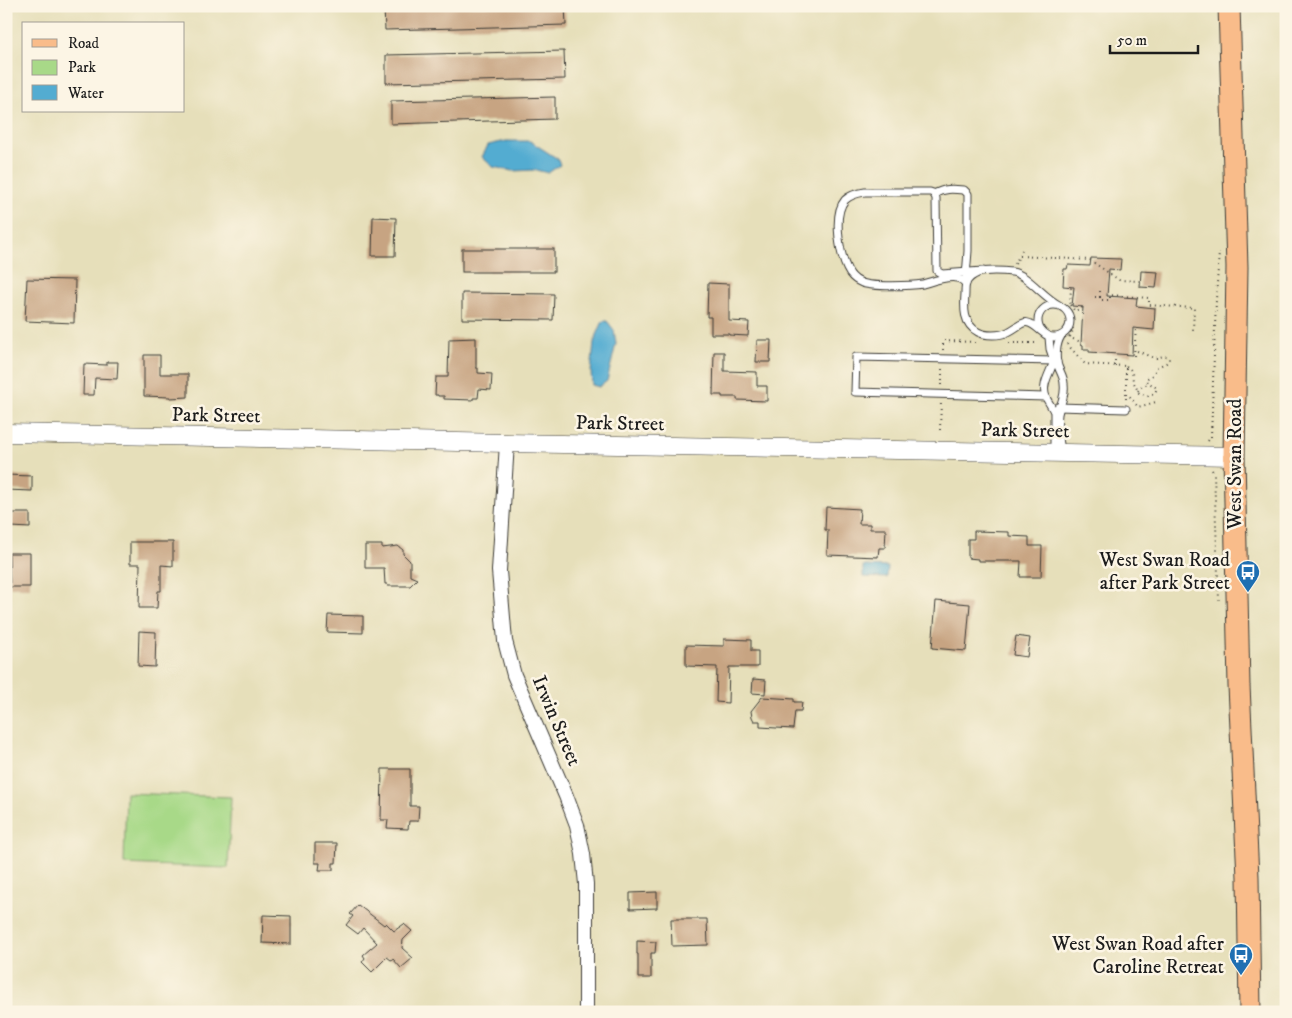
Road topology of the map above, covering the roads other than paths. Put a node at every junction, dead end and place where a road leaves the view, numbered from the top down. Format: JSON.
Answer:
{"nodes":[{"id":1,"x":1229,"y":6,"type":"edge"},
{"id":2,"x":934,"y":194,"type":"junction"},
{"id":3,"x":983,"y":271,"type":"junction"},
{"id":4,"x":966,"y":272,"type":"junction"},
{"id":5,"x":966,"y":284,"type":"junction"},
{"id":6,"x":1059,"y":305,"type":"junction"},
{"id":7,"x":1041,"y":331,"type":"junction"},
{"id":8,"x":1066,"y":336,"type":"junction"},
{"id":9,"x":1049,"y":337,"type":"junction"},
{"id":10,"x":1056,"y":361,"type":"junction"},
{"id":11,"x":1046,"y":397,"type":"junction"},
{"id":12,"x":1056,"y":407,"type":"junction"},
{"id":13,"x":1126,"y":409,"type":"dead end"},
{"id":14,"x":6,"y":433,"type":"edge"},
{"id":15,"x":507,"y":443,"type":"junction"},
{"id":16,"x":1058,"y":453,"type":"junction"},
{"id":17,"x":1234,"y":456,"type":"junction"},
{"id":18,"x":586,"y":1012,"type":"edge"},
{"id":19,"x":1250,"y":1012,"type":"edge"}],
"edges":[{"from":1,"to":17,"type":"main road","name":"West Swan Road"},
{"from":2,"to":4,"type":"lane"},
{"from":2,"to":4,"type":"lane"},
{"from":2,"to":5,"type":"lane"},
{"from":3,"to":4,"type":"lane"},
{"from":3,"to":5,"type":"lane"},
{"from":3,"to":6,"type":"lane"},
{"from":4,"to":5,"type":"lane"},
{"from":5,"to":7,"type":"lane"},
{"from":6,"to":7,"type":"lane"},
{"from":6,"to":8,"type":"lane"},
{"from":7,"to":9,"type":"lane"},
{"from":8,"to":9,"type":"lane"},
{"from":8,"to":10,"type":"lane"},
{"from":9,"to":10,"type":"lane"},
{"from":10,"to":11,"type":"lane"},
{"from":10,"to":11,"type":"lane"},
{"from":10,"to":12,"type":"lane"},
{"from":11,"to":12,"type":"lane"},
{"from":12,"to":13,"type":"lane"},
{"from":12,"to":16,"type":"lane"},
{"from":14,"to":15,"type":"street","name":"Park Street"},
{"from":15,"to":16,"type":"street","name":"Park Street"},
{"from":15,"to":18,"type":"street","name":"Irwin Street"},
{"from":16,"to":17,"type":"street","name":"Park Street"},
{"from":17,"to":19,"type":"main road","name":"West Swan Road"}]}
